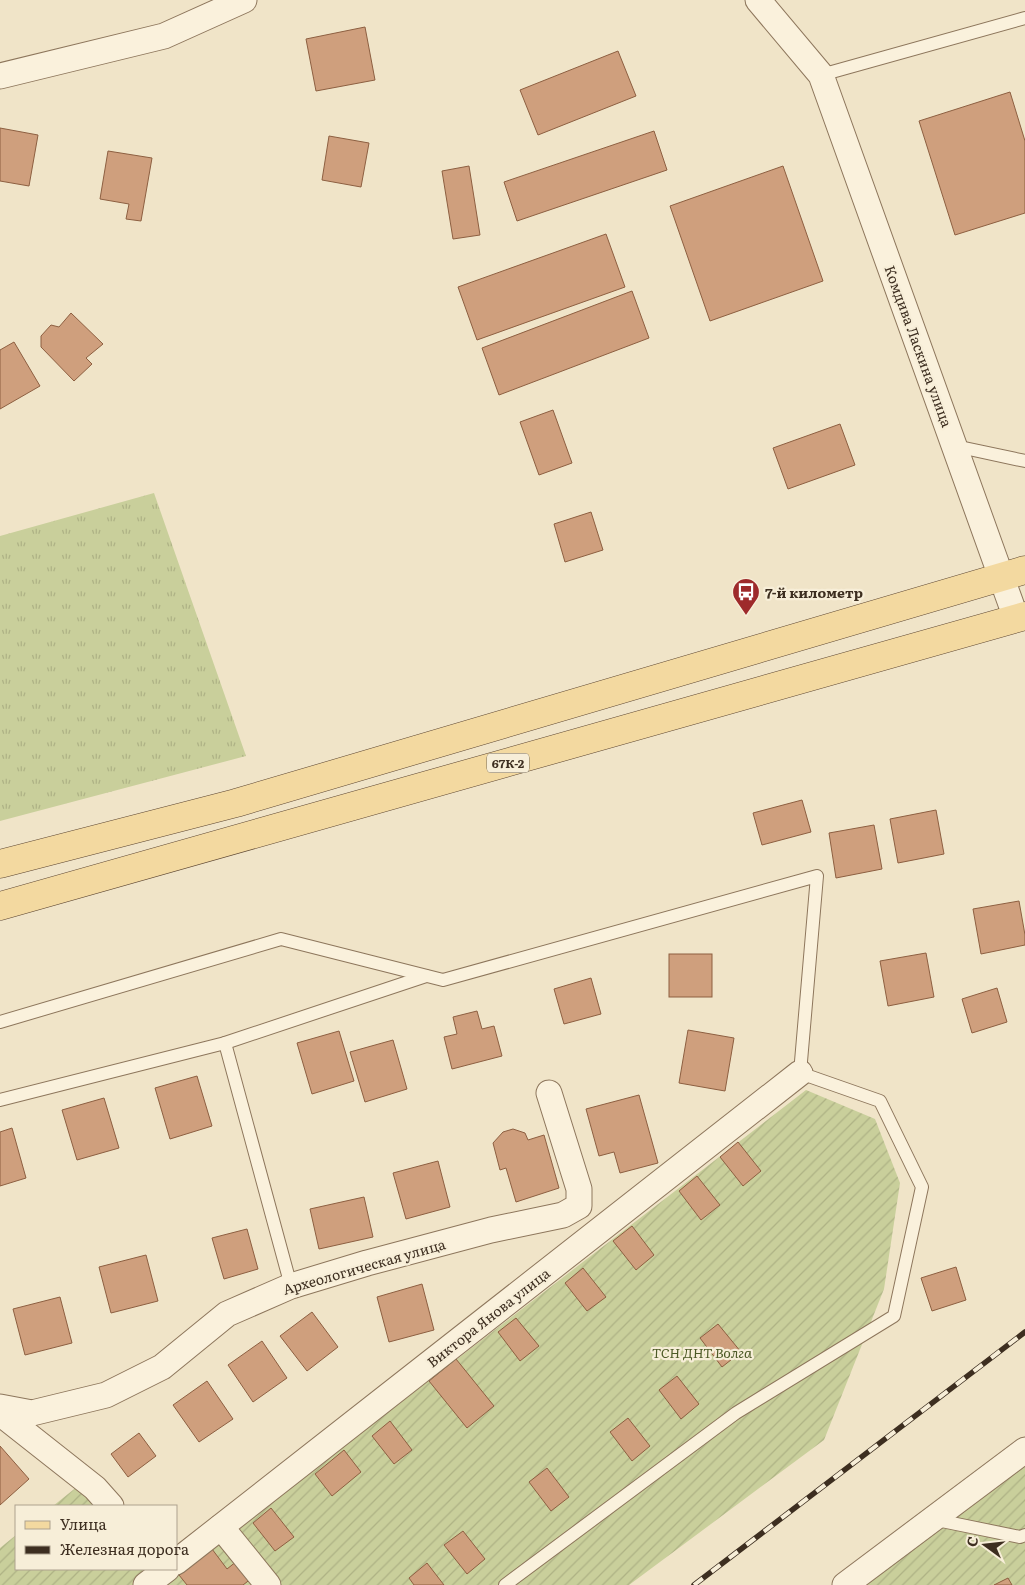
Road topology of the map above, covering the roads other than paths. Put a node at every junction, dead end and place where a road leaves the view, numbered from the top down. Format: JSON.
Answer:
{"nodes":[{"id":1,"x":244,"y":0,"type":"edge"},
{"id":2,"x":758,"y":0,"type":"edge"},
{"id":3,"x":1025,"y":18,"type":"edge"},
{"id":4,"x":821,"y":75,"type":"junction"},
{"id":5,"x":0,"y":76,"type":"edge"},
{"id":6,"x":955,"y":446,"type":"junction"},
{"id":7,"x":1025,"y":461,"type":"edge"},
{"id":8,"x":1013,"y":573,"type":"edge"},
{"id":9,"x":1021,"y":617,"type":"edge"},
{"id":10,"x":0,"y":864,"type":"edge"},
{"id":11,"x":0,"y":906,"type":"edge"},
{"id":12,"x":426,"y":976,"type":"junction"},
{"id":13,"x":0,"y":1022,"type":"edge"},
{"id":14,"x":225,"y":1043,"type":"junction"},
{"id":15,"x":800,"y":1073,"type":"junction"},
{"id":16,"x":549,"y":1093,"type":"dead end"},
{"id":17,"x":0,"y":1100,"type":"edge"},
{"id":18,"x":291,"y":1286,"type":"junction"},
{"id":19,"x":0,"y":1407,"type":"edge"},
{"id":20,"x":0,"y":1413,"type":"edge"},
{"id":21,"x":1025,"y":1450,"type":"edge"},
{"id":22,"x":110,"y":1505,"type":"edge"},
{"id":23,"x":932,"y":1520,"type":"junction"},
{"id":24,"x":221,"y":1527,"type":"junction"},
{"id":25,"x":1025,"y":1535,"type":"edge"},
{"id":26,"x":178,"y":1560,"type":"edge"},
{"id":27,"x":166,"y":1570,"type":"edge"},
{"id":28,"x":146,"y":1585,"type":"edge"},
{"id":29,"x":268,"y":1585,"type":"edge"},
{"id":30,"x":505,"y":1585,"type":"edge"},
{"id":31,"x":845,"y":1585,"type":"edge"}],
"edges":[{"from":1,"to":5,"type":"street"},
{"from":2,"to":4,"type":"street"},
{"from":3,"to":4,"type":"lane"},
{"from":4,"to":6,"type":"street","name":"Комдива Ласкина улица"},
{"from":6,"to":7,"type":"lane"},
{"from":6,"to":8,"type":"street","name":"Комдива Ласкина улица"},
{"from":8,"to":9,"type":"street","name":"Комдива Ласкина улица"},
{"from":8,"to":10,"type":"main road"},
{"from":9,"to":11,"type":"main road","number":"67К-2"},
{"from":12,"to":13,"type":"lane"},
{"from":12,"to":14,"type":"lane"},
{"from":12,"to":15,"type":"lane"},
{"from":14,"to":17,"type":"lane"},
{"from":14,"to":18,"type":"lane"},
{"from":15,"to":24,"type":"street","name":"Виктора Янова улица"},
{"from":15,"to":30,"type":"lane"},
{"from":16,"to":18,"type":"street","name":"Археологическая улица"},
{"from":18,"to":19,"type":"street","name":"Археологическая улица"},
{"from":20,"to":22,"type":"street"},
{"from":21,"to":23,"type":"street"},
{"from":23,"to":25,"type":"lane"},
{"from":23,"to":31,"type":"street"},
{"from":24,"to":26,"type":"street","name":"Виктора Янова улица"},
{"from":24,"to":29,"type":"street"},
{"from":27,"to":28,"type":"street"}]}
